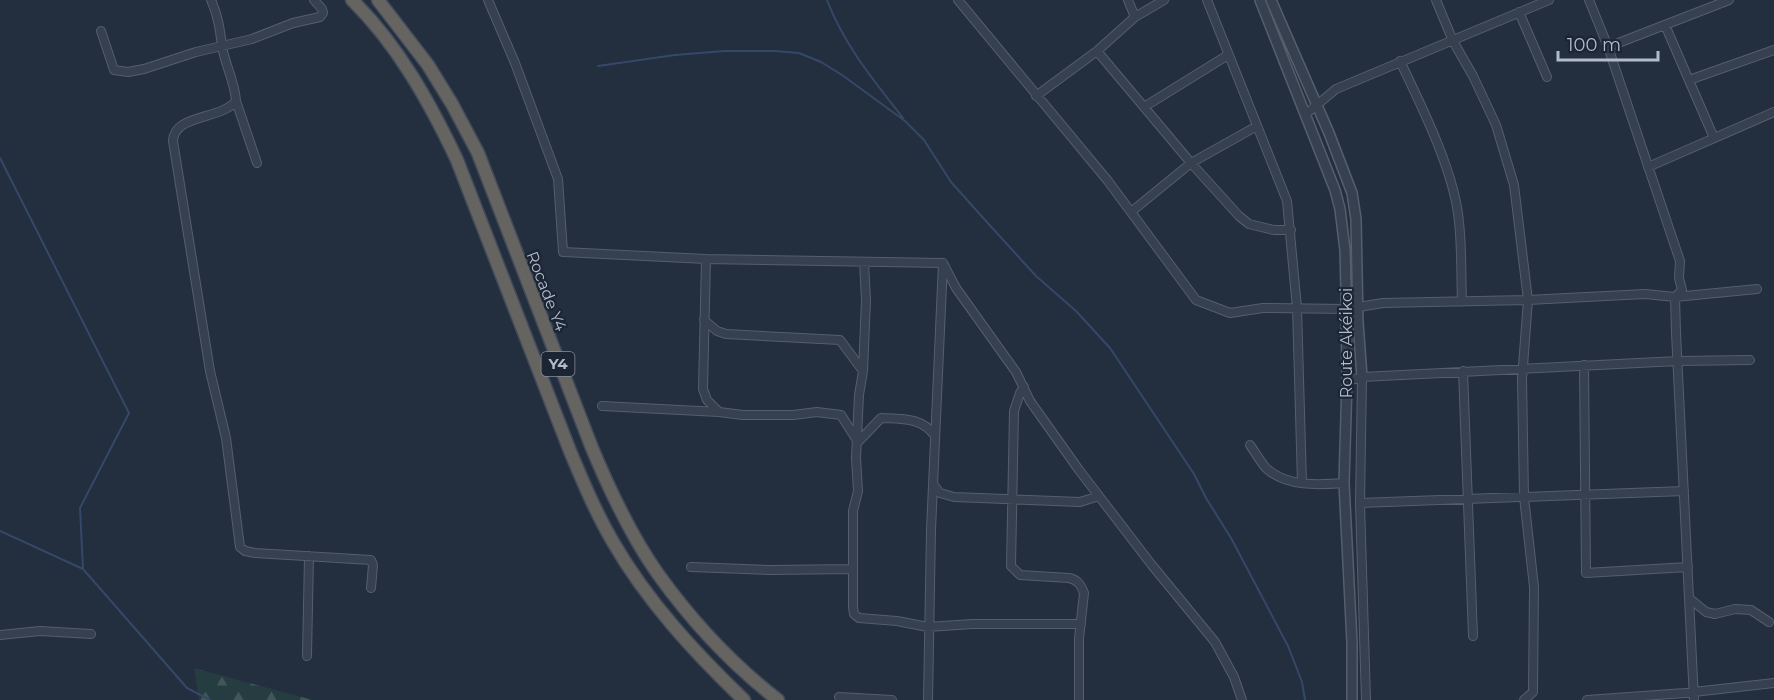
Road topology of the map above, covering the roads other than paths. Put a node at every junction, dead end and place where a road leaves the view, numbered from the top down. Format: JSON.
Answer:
{"nodes":[{"id":1,"x":211,"y":0,"type":"edge"},
{"id":2,"x":314,"y":0,"type":"edge"},
{"id":3,"x":352,"y":0,"type":"edge"},
{"id":4,"x":378,"y":0,"type":"edge"},
{"id":5,"x":488,"y":0,"type":"edge"},
{"id":6,"x":958,"y":0,"type":"edge"},
{"id":7,"x":1128,"y":0,"type":"edge"},
{"id":8,"x":1164,"y":0,"type":"edge"},
{"id":9,"x":1207,"y":0,"type":"edge"},
{"id":10,"x":1260,"y":0,"type":"edge"},
{"id":11,"x":1271,"y":0,"type":"edge"},
{"id":12,"x":1436,"y":0,"type":"edge"},
{"id":13,"x":1549,"y":0,"type":"edge"},
{"id":14,"x":1589,"y":0,"type":"edge"},
{"id":15,"x":1729,"y":0,"type":"edge"},
{"id":16,"x":1519,"y":12,"type":"junction"},
{"id":17,"x":1136,"y":17,"type":"junction"},
{"id":18,"x":1665,"y":25,"type":"junction"},
{"id":19,"x":100,"y":31,"type":"dead end"},
{"id":20,"x":1453,"y":41,"type":"junction"},
{"id":21,"x":222,"y":46,"type":"junction"},
{"id":22,"x":1608,"y":47,"type":"junction"},
{"id":23,"x":1774,"y":50,"type":"edge"},
{"id":24,"x":1097,"y":51,"type":"junction"},
{"id":25,"x":1228,"y":55,"type":"junction"},
{"id":26,"x":1400,"y":61,"type":"junction"},
{"id":27,"x":1547,"y":77,"type":"dead end"},
{"id":28,"x":1689,"y":80,"type":"junction"},
{"id":29,"x":1036,"y":96,"type":"junction"},
{"id":30,"x":236,"y":101,"type":"junction"},
{"id":31,"x":1317,"y":105,"type":"junction"},
{"id":32,"x":1144,"y":107,"type":"junction"},
{"id":33,"x":1774,"y":112,"type":"edge"},
{"id":34,"x":1306,"y":114,"type":"junction"},
{"id":35,"x":1257,"y":126,"type":"junction"},
{"id":36,"x":1714,"y":138,"type":"junction"},
{"id":37,"x":257,"y":162,"type":"dead end"},
{"id":38,"x":1191,"y":163,"type":"junction"},
{"id":39,"x":1648,"y":167,"type":"junction"},
{"id":40,"x":1131,"y":212,"type":"junction"},
{"id":41,"x":1291,"y":230,"type":"junction"},
{"id":42,"x":706,"y":259,"type":"junction"},
{"id":43,"x":864,"y":262,"type":"junction"},
{"id":44,"x":943,"y":263,"type":"junction"},
{"id":45,"x":1757,"y":289,"type":"dead end"},
{"id":46,"x":1676,"y":297,"type":"junction"},
{"id":47,"x":1528,"y":300,"type":"junction"},
{"id":48,"x":1462,"y":302,"type":"junction"},
{"id":49,"x":1297,"y":308,"type":"junction"},
{"id":50,"x":1358,"y":308,"type":"junction"},
{"id":51,"x":1346,"y":309,"type":"junction"},
{"id":52,"x":704,"y":320,"type":"junction"},
{"id":53,"x":1750,"y":360,"type":"dead end"},
{"id":54,"x":1678,"y":361,"type":"junction"},
{"id":55,"x":1584,"y":365,"type":"junction"},
{"id":56,"x":1522,"y":368,"type":"junction"},
{"id":57,"x":863,"y":371,"type":"junction"},
{"id":58,"x":1463,"y":371,"type":"junction"},
{"id":59,"x":1362,"y":377,"type":"junction"},
{"id":60,"x":1347,"y":381,"type":"junction"},
{"id":61,"x":1024,"y":387,"type":"junction"},
{"id":62,"x":602,"y":406,"type":"dead end"},
{"id":63,"x":719,"y":411,"type":"junction"},
{"id":64,"x":934,"y":436,"type":"junction"},
{"id":65,"x":858,"y":442,"type":"junction"},
{"id":66,"x":1250,"y":445,"type":"dead end"},
{"id":67,"x":1302,"y":483,"type":"junction"},
{"id":68,"x":1344,"y":483,"type":"junction"},
{"id":69,"x":933,"y":484,"type":"junction"},
{"id":70,"x":1684,"y":491,"type":"junction"},
{"id":71,"x":1586,"y":495,"type":"junction"},
{"id":72,"x":1099,"y":496,"type":"junction"},
{"id":73,"x":1524,"y":497,"type":"junction"},
{"id":74,"x":1467,"y":499,"type":"junction"},
{"id":75,"x":1013,"y":500,"type":"junction"},
{"id":76,"x":1360,"y":503,"type":"junction"},
{"id":77,"x":309,"y":556,"type":"junction"},
{"id":78,"x":691,"y":567,"type":"dead end"},
{"id":79,"x":1688,"y":567,"type":"junction"},
{"id":80,"x":853,"y":569,"type":"junction"},
{"id":81,"x":371,"y":588,"type":"dead end"},
{"id":82,"x":1689,"y":598,"type":"junction"},
{"id":83,"x":1769,"y":622,"type":"dead end"},
{"id":84,"x":1081,"y":624,"type":"junction"},
{"id":85,"x":928,"y":627,"type":"junction"},
{"id":86,"x":91,"y":634,"type":"dead end"},
{"id":87,"x":0,"y":635,"type":"edge"},
{"id":88,"x":1473,"y":636,"type":"dead end"},
{"id":89,"x":307,"y":656,"type":"dead end"},
{"id":90,"x":1774,"y":683,"type":"edge"},
{"id":91,"x":1694,"y":696,"type":"edge"},
{"id":92,"x":839,"y":697,"type":"dead end"},
{"id":93,"x":744,"y":700,"type":"edge"},
{"id":94,"x":778,"y":700,"type":"edge"},
{"id":95,"x":892,"y":700,"type":"edge"},
{"id":96,"x":928,"y":700,"type":"edge"},
{"id":97,"x":1078,"y":700,"type":"edge"},
{"id":98,"x":1242,"y":700,"type":"edge"},
{"id":99,"x":1352,"y":700,"type":"edge"},
{"id":100,"x":1366,"y":700,"type":"edge"},
{"id":101,"x":1524,"y":700,"type":"edge"},
{"id":102,"x":1587,"y":700,"type":"edge"}],
"edges":[{"from":1,"to":21,"type":"street"},
{"from":2,"to":21,"type":"street"},
{"from":3,"to":93,"type":"highway","number":"Y4"},
{"from":4,"to":94,"type":"highway","name":"Rocade Y4","number":"Y4"},
{"from":5,"to":42,"type":"street"},
{"from":6,"to":29,"type":"street"},
{"from":7,"to":17,"type":"street"},
{"from":8,"to":17,"type":"street"},
{"from":9,"to":25,"type":"street"},
{"from":10,"to":34,"type":"street","name":"Route Akéikoi"},
{"from":11,"to":31,"type":"street","name":"Route Akéikoi"},
{"from":12,"to":20,"type":"street"},
{"from":13,"to":16,"type":"street"},
{"from":14,"to":22,"type":"street"},
{"from":15,"to":18,"type":"street"},
{"from":16,"to":20,"type":"street"},
{"from":16,"to":27,"type":"street"},
{"from":17,"to":24,"type":"street"},
{"from":18,"to":22,"type":"street"},
{"from":18,"to":28,"type":"street"},
{"from":19,"to":21,"type":"street"},
{"from":20,"to":26,"type":"street"},
{"from":20,"to":47,"type":"street"},
{"from":21,"to":30,"type":"street"},
{"from":22,"to":39,"type":"street"},
{"from":23,"to":28,"type":"street"},
{"from":24,"to":29,"type":"street"},
{"from":24,"to":32,"type":"street"},
{"from":25,"to":32,"type":"street"},
{"from":25,"to":35,"type":"street"},
{"from":26,"to":31,"type":"street"},
{"from":26,"to":48,"type":"street"},
{"from":28,"to":36,"type":"street"},
{"from":29,"to":40,"type":"street"},
{"from":30,"to":37,"type":"street"},
{"from":30,"to":77,"type":"street"},
{"from":31,"to":34,"type":"street"},
{"from":31,"to":50,"type":"street","name":"Route Akéikoi"},
{"from":32,"to":38,"type":"street"},
{"from":33,"to":36,"type":"street"},
{"from":34,"to":51,"type":"street","name":"Route Akéikoi"},
{"from":35,"to":38,"type":"street"},
{"from":35,"to":41,"type":"street"},
{"from":36,"to":39,"type":"street"},
{"from":38,"to":40,"type":"street"},
{"from":38,"to":41,"type":"street"},
{"from":39,"to":46,"type":"street"},
{"from":40,"to":49,"type":"street"},
{"from":41,"to":49,"type":"street"},
{"from":42,"to":43,"type":"street"},
{"from":42,"to":52,"type":"street"},
{"from":43,"to":44,"type":"street"},
{"from":43,"to":57,"type":"street"},
{"from":44,"to":61,"type":"street"},
{"from":44,"to":64,"type":"street"},
{"from":45,"to":46,"type":"street"},
{"from":46,"to":47,"type":"street"},
{"from":46,"to":54,"type":"street"},
{"from":47,"to":48,"type":"street"},
{"from":47,"to":56,"type":"street"},
{"from":48,"to":50,"type":"street"},
{"from":49,"to":51,"type":"street"},
{"from":49,"to":67,"type":"street"},
{"from":50,"to":51,"type":"street"},
{"from":50,"to":59,"type":"street","name":"Route Akéikoi"},
{"from":51,"to":60,"type":"street","name":"Route Akéikoi"},
{"from":52,"to":57,"type":"street"},
{"from":52,"to":63,"type":"street"},
{"from":53,"to":54,"type":"street"},
{"from":54,"to":55,"type":"street"},
{"from":54,"to":70,"type":"street"},
{"from":55,"to":56,"type":"street"},
{"from":55,"to":71,"type":"street"},
{"from":56,"to":58,"type":"street"},
{"from":56,"to":73,"type":"street"},
{"from":57,"to":65,"type":"street"},
{"from":58,"to":59,"type":"street"},
{"from":58,"to":74,"type":"street"},
{"from":59,"to":60,"type":"street"},
{"from":59,"to":76,"type":"street"},
{"from":60,"to":68,"type":"street","name":"Route Akéikoi"},
{"from":61,"to":72,"type":"street"},
{"from":61,"to":75,"type":"street"},
{"from":62,"to":63,"type":"street"},
{"from":63,"to":65,"type":"street"},
{"from":64,"to":65,"type":"street"},
{"from":64,"to":69,"type":"street"},
{"from":65,"to":80,"type":"street"},
{"from":66,"to":67,"type":"street"},
{"from":67,"to":68,"type":"street"},
{"from":68,"to":99,"type":"street","name":"Route Akéikoi"},
{"from":69,"to":75,"type":"street"},
{"from":69,"to":85,"type":"street"},
{"from":70,"to":71,"type":"street"},
{"from":70,"to":79,"type":"street"},
{"from":71,"to":73,"type":"street"},
{"from":71,"to":79,"type":"street"},
{"from":72,"to":75,"type":"street"},
{"from":72,"to":98,"type":"street"},
{"from":73,"to":74,"type":"street"},
{"from":73,"to":101,"type":"street"},
{"from":74,"to":76,"type":"street"},
{"from":74,"to":88,"type":"street"},
{"from":75,"to":84,"type":"street"},
{"from":76,"to":100,"type":"street"},
{"from":77,"to":81,"type":"street"},
{"from":77,"to":89,"type":"street"},
{"from":78,"to":80,"type":"street"},
{"from":79,"to":82,"type":"street"},
{"from":80,"to":85,"type":"street"},
{"from":82,"to":83,"type":"street"},
{"from":82,"to":91,"type":"street"},
{"from":84,"to":85,"type":"street"},
{"from":84,"to":97,"type":"street"},
{"from":85,"to":96,"type":"street"},
{"from":86,"to":87,"type":"street"},
{"from":90,"to":91,"type":"street"},
{"from":91,"to":102,"type":"street"},
{"from":92,"to":95,"type":"street"}]}
